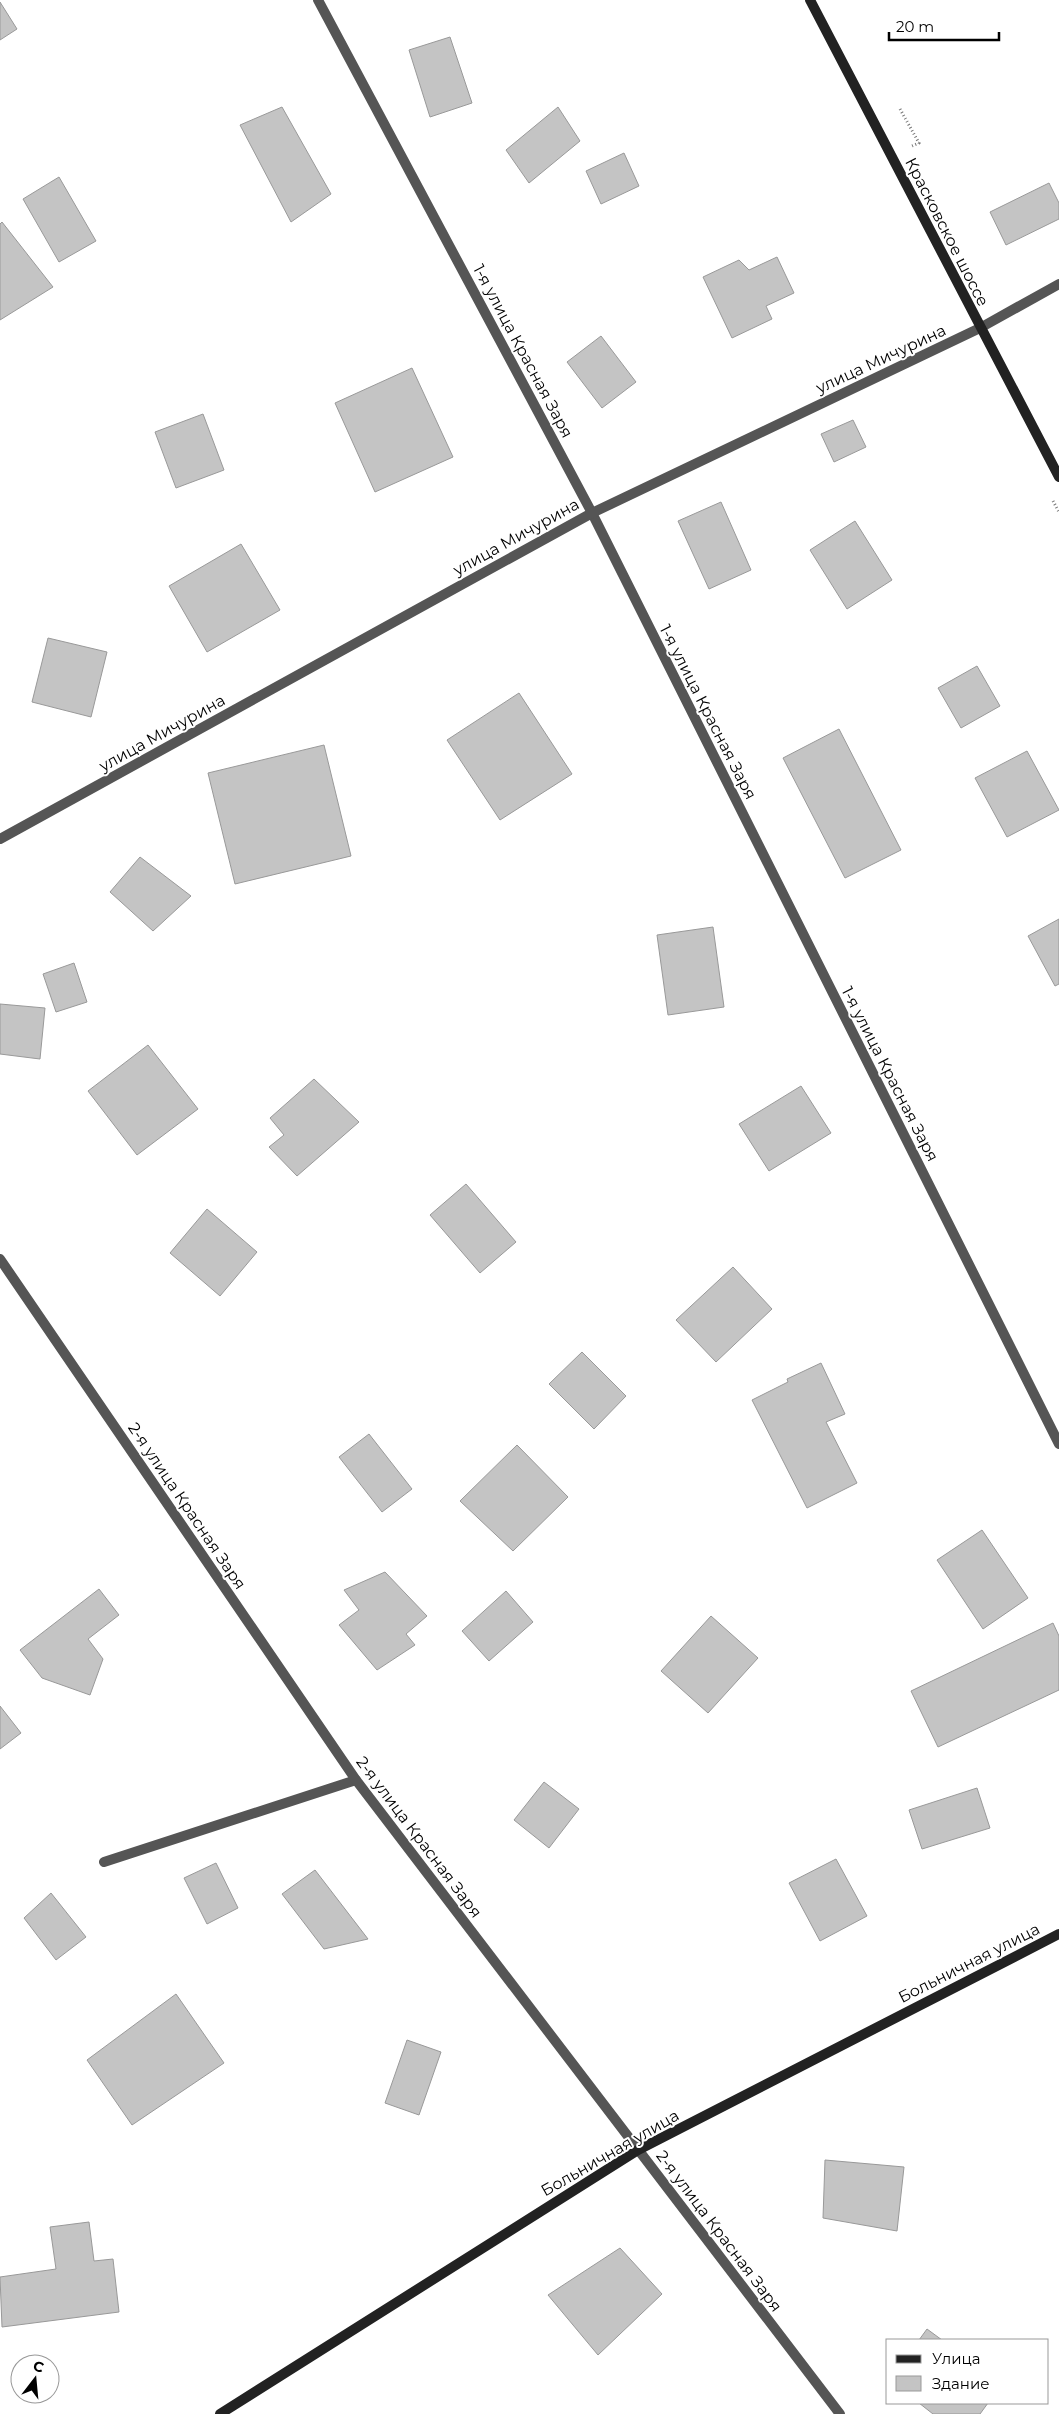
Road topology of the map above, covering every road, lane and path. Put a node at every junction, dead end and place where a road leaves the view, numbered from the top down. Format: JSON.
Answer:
{"nodes":[{"id":1,"x":318,"y":0,"type":"edge"},
{"id":2,"x":810,"y":0,"type":"edge"},
{"id":3,"x":1059,"y":284,"type":"edge"},
{"id":4,"x":980,"y":328,"type":"junction"},
{"id":5,"x":1059,"y":477,"type":"edge"},
{"id":6,"x":592,"y":512,"type":"junction"},
{"id":7,"x":0,"y":839,"type":"edge"},
{"id":8,"x":0,"y":1259,"type":"edge"},
{"id":9,"x":1059,"y":1444,"type":"edge"},
{"id":10,"x":356,"y":1780,"type":"junction"},
{"id":11,"x":104,"y":1862,"type":"dead end"},
{"id":12,"x":1059,"y":1934,"type":"edge"},
{"id":13,"x":638,"y":2150,"type":"junction"},
{"id":14,"x":220,"y":2414,"type":"edge"},
{"id":15,"x":840,"y":2414,"type":"edge"}],
"edges":[{"from":1,"to":6,"type":"street","name":"1-я улица Красная Заря"},
{"from":2,"to":4,"type":"street","name":"Красковское шоссе"},
{"from":3,"to":4,"type":"street","name":"улица Мичурина"},
{"from":4,"to":5,"type":"street","name":"Красковское шоссе"},
{"from":4,"to":6,"type":"street","name":"улица Мичурина"},
{"from":6,"to":7,"type":"street","name":"улица Мичурина"},
{"from":6,"to":9,"type":"street","name":"1-я улица Красная Заря"},
{"from":8,"to":10,"type":"street","name":"2-я улица Красная Заря"},
{"from":10,"to":11,"type":"street"},
{"from":10,"to":13,"type":"street","name":"2-я улица Красная Заря"},
{"from":12,"to":13,"type":"street","name":"Больничная улица"},
{"from":13,"to":14,"type":"street","name":"Больничная улица"},
{"from":13,"to":15,"type":"street","name":"2-я улица Красная Заря"}]}
